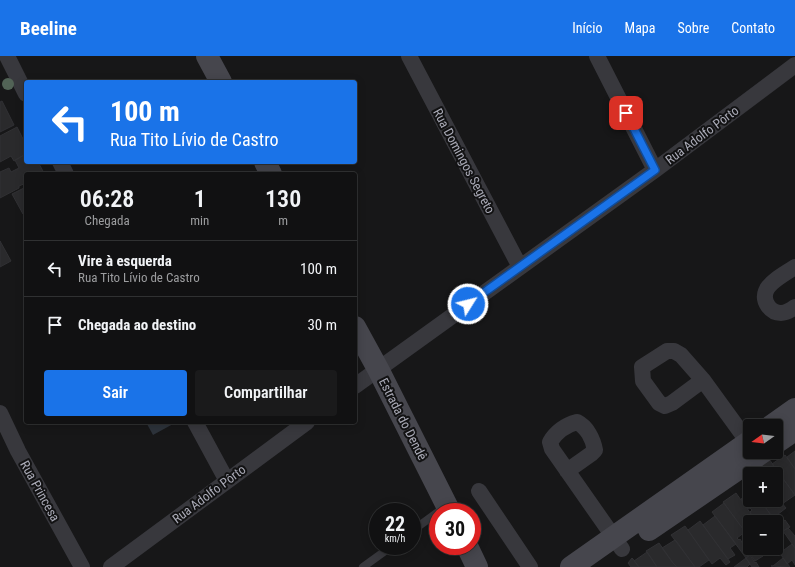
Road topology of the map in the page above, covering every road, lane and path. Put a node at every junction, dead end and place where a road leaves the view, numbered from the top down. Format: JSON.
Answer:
{"nodes":[{"id":1,"x":7,"y":56,"type":"edge"},
{"id":2,"x":207,"y":56,"type":"edge"},
{"id":3,"x":409,"y":56,"type":"edge"},
{"id":4,"x":597,"y":56,"type":"edge"},
{"id":5,"x":791,"y":63,"type":"edge"},
{"id":6,"x":221,"y":80,"type":"edge"},
{"id":7,"x":24,"y":90,"type":"edge"},
{"id":8,"x":655,"y":170,"type":"junction"},
{"id":9,"x":520,"y":267,"type":"junction"},
{"id":10,"x":795,"y":267,"type":"edge"},
{"id":11,"x":795,"y":307,"type":"edge"},
{"id":12,"x":357,"y":331,"type":"edge"},
{"id":13,"x":378,"y":369,"type":"junction"},
{"id":14,"x":703,"y":380,"type":"dead end"},
{"id":15,"x":357,"y":385,"type":"edge"},
{"id":16,"x":795,"y":409,"type":"edge"},
{"id":17,"x":0,"y":413,"type":"edge"},
{"id":18,"x":781,"y":419,"type":"edge"},
{"id":19,"x":196,"y":424,"type":"edge"},
{"id":20,"x":304,"y":424,"type":"edge"},
{"id":21,"x":795,"y":430,"type":"edge"},
{"id":22,"x":743,"y":431,"type":"edge"},
{"id":23,"x":783,"y":438,"type":"edge"},
{"id":24,"x":743,"y":453,"type":"edge"},
{"id":25,"x":567,"y":471,"type":"dead end"},
{"id":26,"x":227,"y":481,"type":"junction"},
{"id":27,"x":479,"y":491,"type":"dead end"},
{"id":28,"x":440,"y":503,"type":"edge"},
{"id":29,"x":618,"y":543,"type":"junction"},
{"id":30,"x":380,"y":555,"type":"edge"},
{"id":31,"x":471,"y":555,"type":"edge"},
{"id":32,"x":82,"y":567,"type":"edge"},
{"id":33,"x":111,"y":567,"type":"edge"},
{"id":34,"x":363,"y":567,"type":"edge"},
{"id":35,"x":477,"y":567,"type":"edge"},
{"id":36,"x":530,"y":567,"type":"edge"},
{"id":37,"x":571,"y":567,"type":"edge"},
{"id":38,"x":596,"y":567,"type":"edge"}],
"edges":[{"from":1,"to":7,"type":"street"},
{"from":2,"to":6,"type":"street"},
{"from":3,"to":9,"type":"street","name":"Rua Domingos Segreto"},
{"from":4,"to":8,"type":"street"},
{"from":5,"to":8,"type":"street","name":"Rua Adolfo Pôrto"},
{"from":8,"to":9,"type":"street","name":"Rua Adolfo Pôrto"},
{"from":9,"to":13,"type":"street","name":"Rua Adolfo Pôrto"},
{"from":10,"to":11,"type":"street"},
{"from":12,"to":13,"type":"street","name":"Estrada do Dendê"},
{"from":13,"to":15,"type":"street","name":"Rua Adolfo Pôrto"},
{"from":13,"to":28,"type":"street","name":"Estrada do Dendê"},
{"from":14,"to":22,"type":"street"},
{"from":16,"to":18,"type":"street"},
{"from":17,"to":32,"type":"street","name":"Rua Princesa"},
{"from":19,"to":26,"type":"street"},
{"from":20,"to":26,"type":"street","name":"Rua Adolfo Pôrto"},
{"from":21,"to":23,"type":"street"},
{"from":24,"to":29,"type":"street"},
{"from":25,"to":29,"type":"street"},
{"from":26,"to":33,"type":"street","name":"Rua Adolfo Pôrto"},
{"from":27,"to":36,"type":"street"},
{"from":29,"to":37,"type":"street"},
{"from":29,"to":38,"type":"street"},
{"from":30,"to":34,"type":"lane"},
{"from":31,"to":35,"type":"street"}]}
